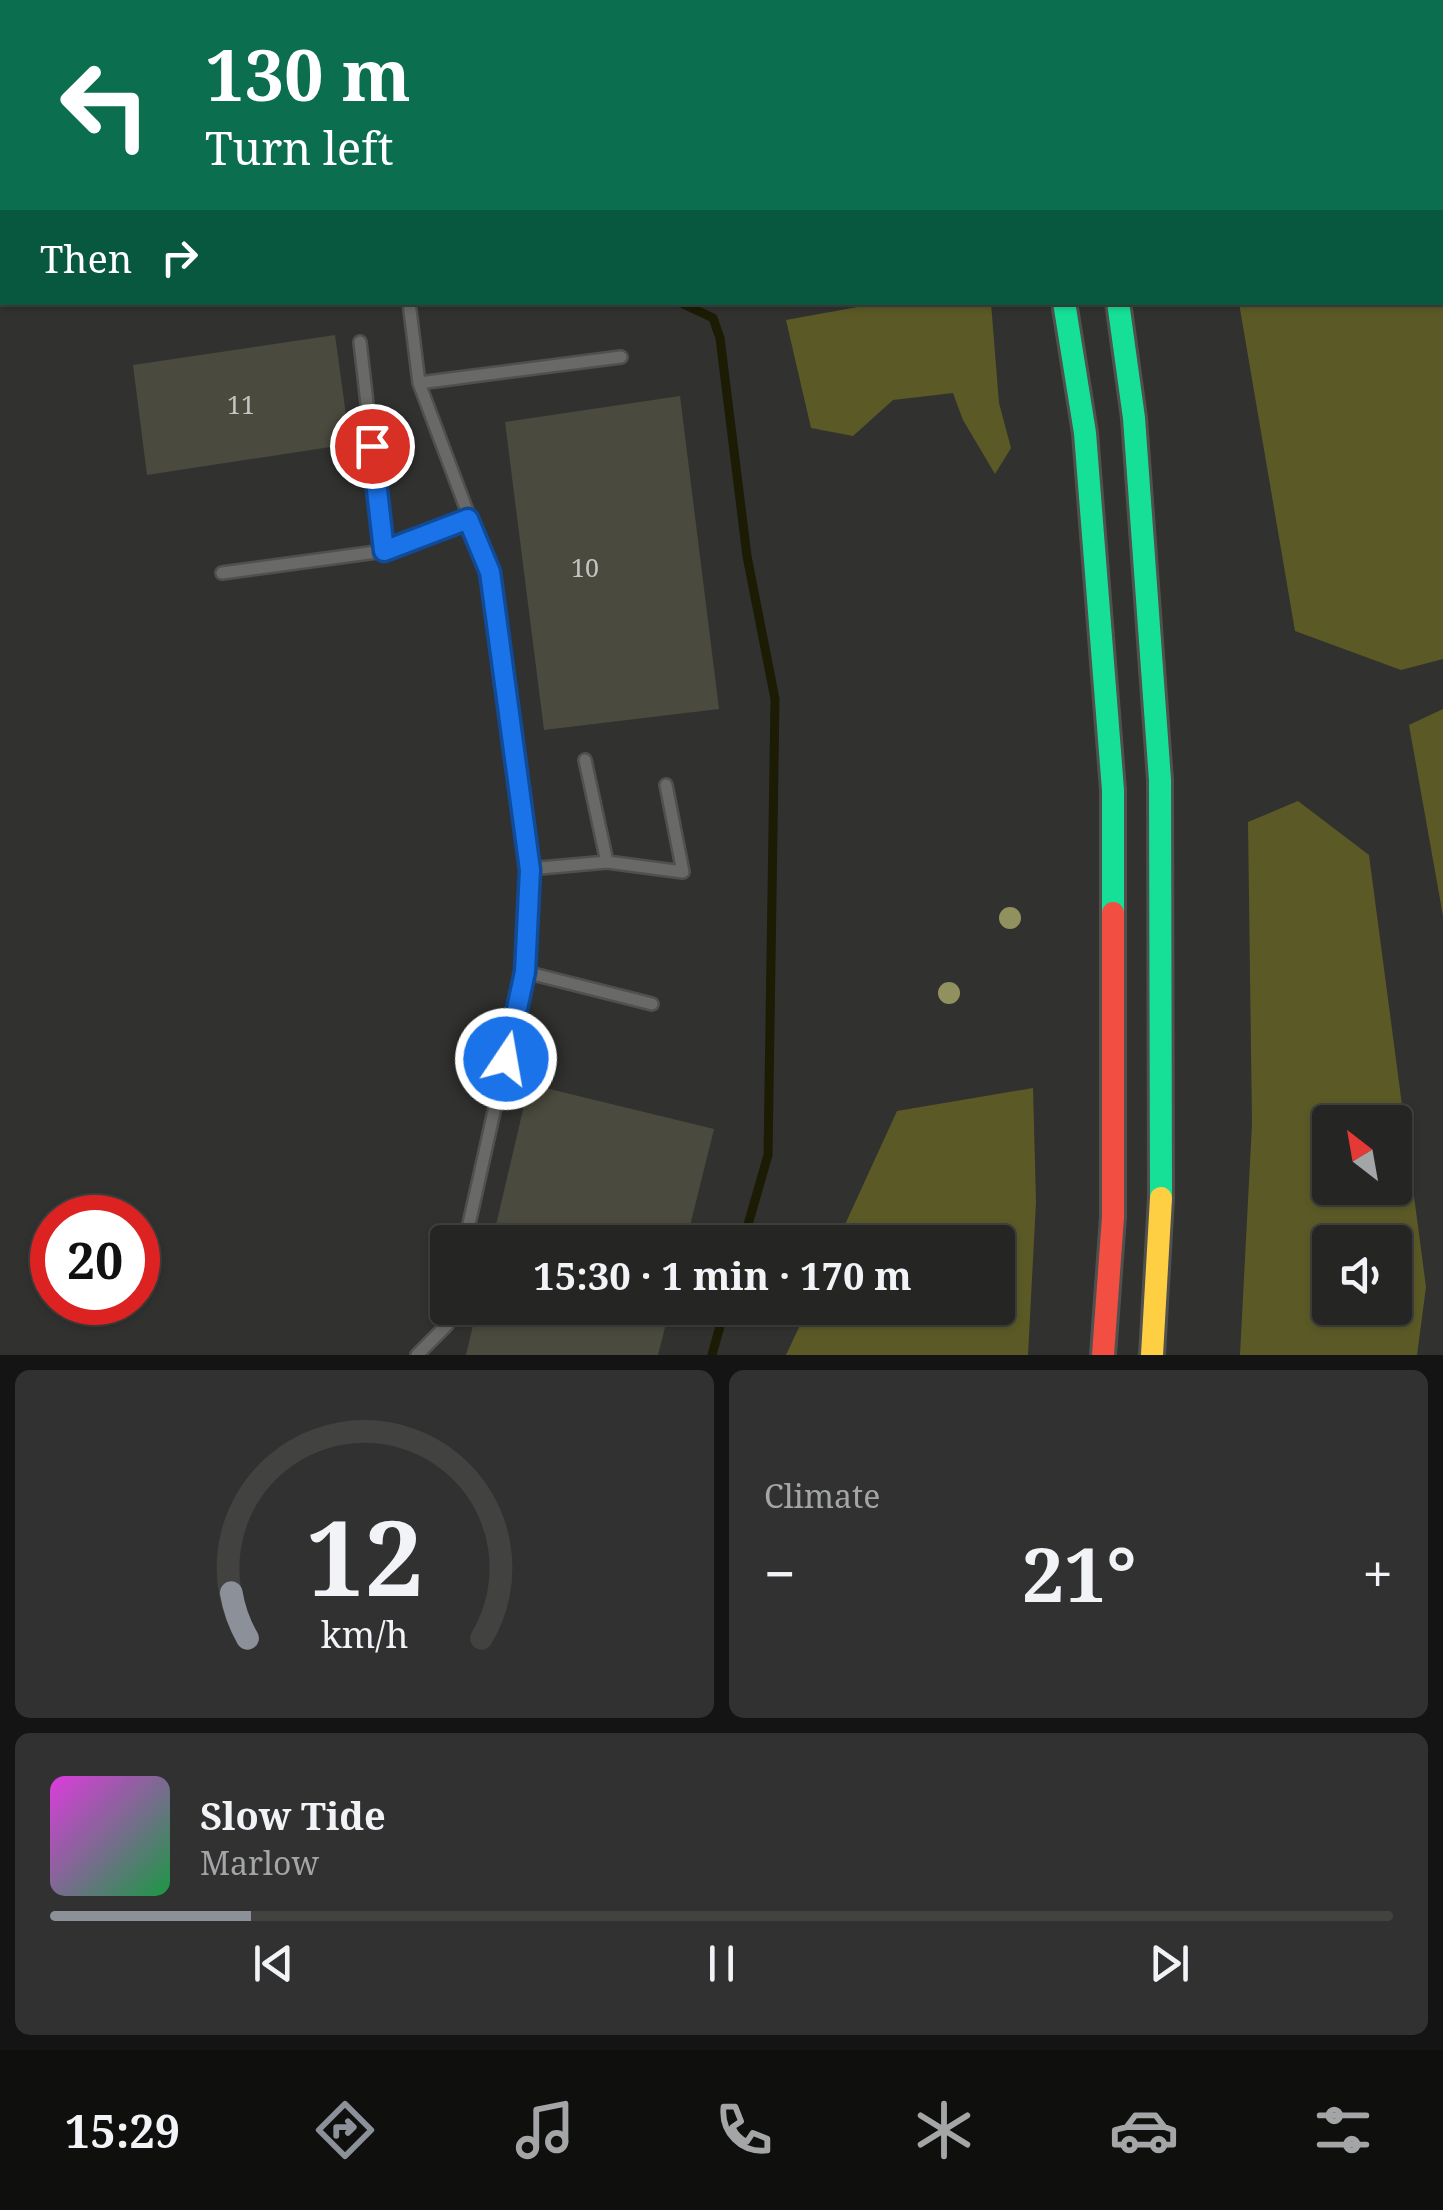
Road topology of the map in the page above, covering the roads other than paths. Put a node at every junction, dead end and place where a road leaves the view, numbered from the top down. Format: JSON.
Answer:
{"nodes":[{"id":1,"x":409,"y":305,"type":"edge"},
{"id":2,"x":1064,"y":305,"type":"edge"},
{"id":3,"x":1118,"y":305,"type":"edge"},
{"id":4,"x":360,"y":342,"type":"dead end"},
{"id":5,"x":621,"y":358,"type":"dead end"},
{"id":6,"x":419,"y":383,"type":"junction"},
{"id":7,"x":468,"y":519,"type":"junction"},
{"id":8,"x":384,"y":551,"type":"junction"},
{"id":9,"x":222,"y":573,"type":"dead end"},
{"id":10,"x":586,"y":760,"type":"dead end"},
{"id":11,"x":666,"y":786,"type":"dead end"},
{"id":12,"x":607,"y":862,"type":"junction"},
{"id":13,"x":530,"y":870,"type":"junction"},
{"id":14,"x":525,"y":972,"type":"junction"},
{"id":15,"x":652,"y":1004,"type":"dead end"},
{"id":16,"x":469,"y":1225,"type":"edge"},
{"id":17,"x":447,"y":1325,"type":"edge"},
{"id":18,"x":417,"y":1355,"type":"edge"},
{"id":19,"x":1103,"y":1355,"type":"edge"},
{"id":20,"x":1152,"y":1355,"type":"edge"}],
"edges":[{"from":1,"to":6,"type":"lane"},
{"from":2,"to":19,"type":"highway"},
{"from":3,"to":20,"type":"highway"},
{"from":4,"to":8,"type":"lane"},
{"from":5,"to":6,"type":"lane"},
{"from":6,"to":7,"type":"lane"},
{"from":7,"to":8,"type":"lane"},
{"from":7,"to":13,"type":"lane"},
{"from":8,"to":9,"type":"lane"},
{"from":10,"to":12,"type":"lane"},
{"from":11,"to":12,"type":"lane"},
{"from":12,"to":13,"type":"lane"},
{"from":13,"to":14,"type":"lane"},
{"from":14,"to":15,"type":"lane"},
{"from":14,"to":16,"type":"lane"},
{"from":17,"to":18,"type":"lane"}]}
